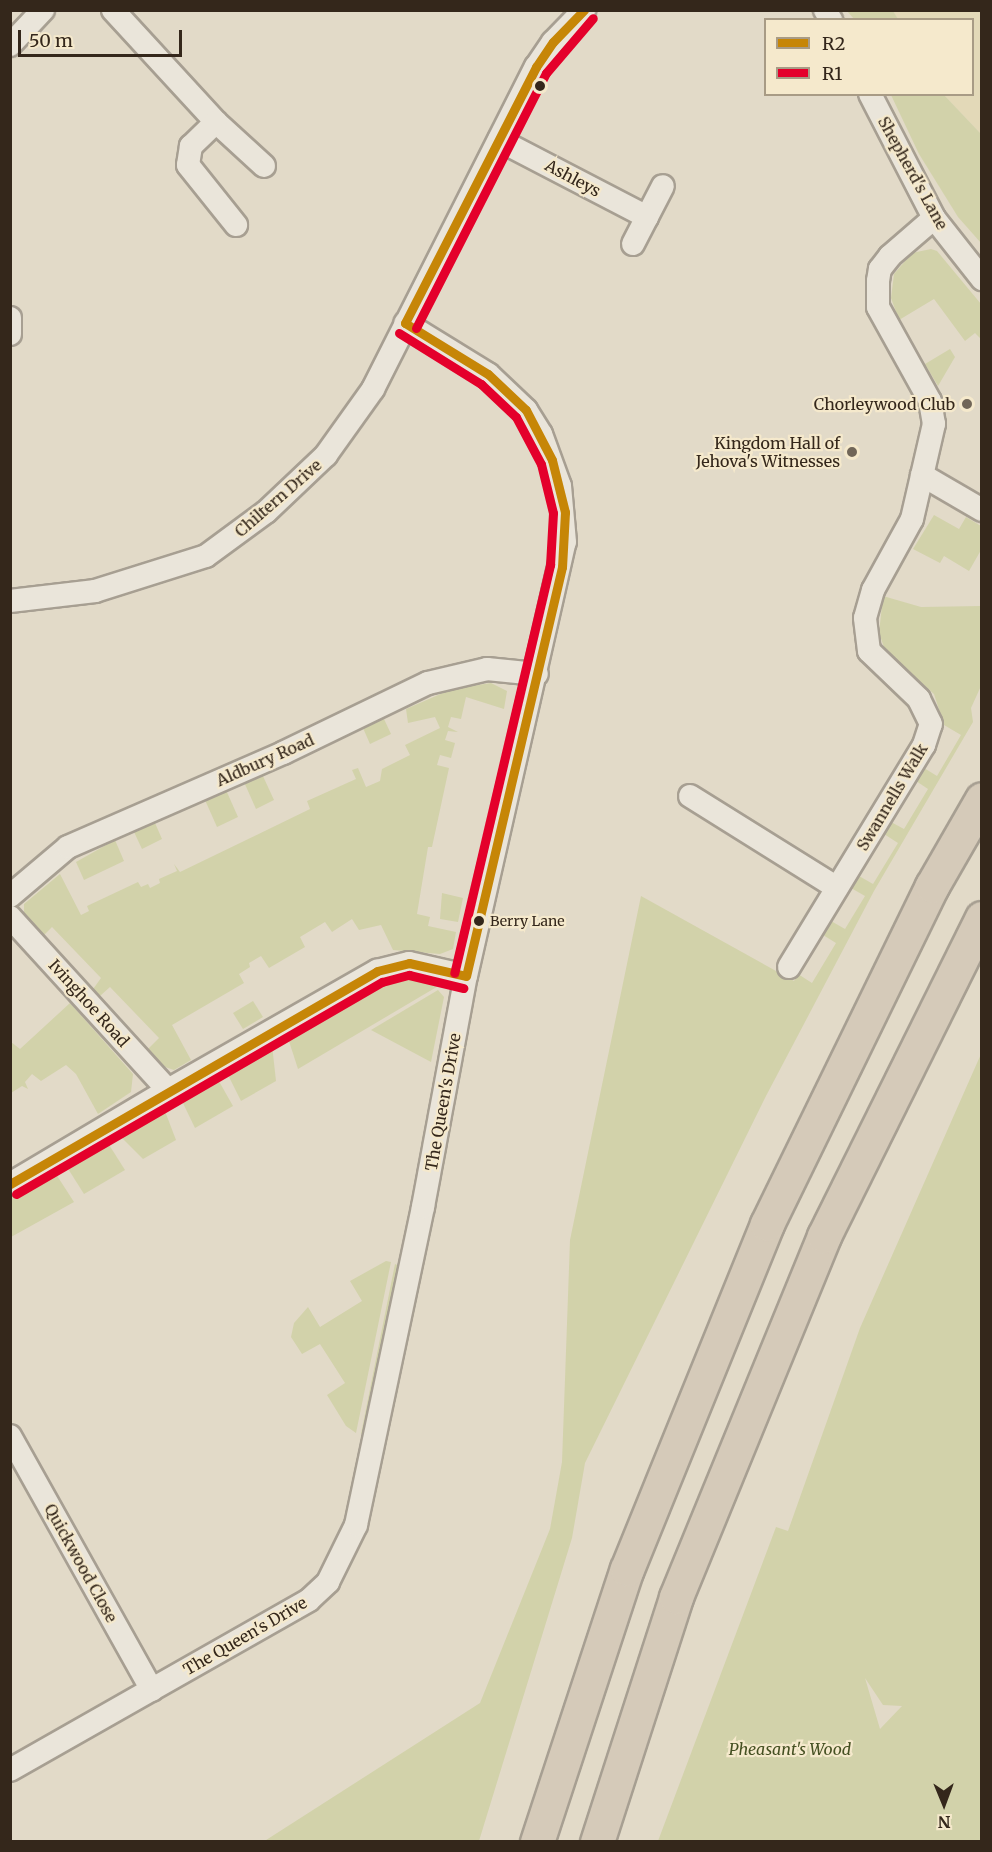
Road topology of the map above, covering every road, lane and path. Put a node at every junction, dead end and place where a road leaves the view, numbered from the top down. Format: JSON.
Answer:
{"nodes":[{"id":1,"x":43,"y":10,"type":"edge"},
{"id":2,"x":113,"y":10,"type":"edge"},
{"id":3,"x":584,"y":10,"type":"edge"},
{"id":4,"x":10,"y":45,"type":"edge"},
{"id":5,"x":871,"y":96,"type":"edge"},
{"id":6,"x":216,"y":122,"type":"junction"},
{"id":7,"x":500,"y":140,"type":"junction"},
{"id":8,"x":264,"y":166,"type":"dead end"},
{"id":9,"x":663,"y":186,"type":"dead end"},
{"id":10,"x":647,"y":217,"type":"junction"},
{"id":11,"x":934,"y":218,"type":"junction"},
{"id":12,"x":236,"y":225,"type":"dead end"},
{"id":13,"x":633,"y":244,"type":"dead end"},
{"id":14,"x":981,"y":279,"type":"edge"},
{"id":15,"x":10,"y":318,"type":"edge"},
{"id":16,"x":405,"y":323,"type":"junction"},
{"id":17,"x":10,"y":334,"type":"edge"},
{"id":18,"x":922,"y":475,"type":"junction"},
{"id":19,"x":981,"y":510,"type":"edge"},
{"id":20,"x":10,"y":601,"type":"edge"},
{"id":21,"x":537,"y":674,"type":"junction"},
{"id":22,"x":690,"y":796,"type":"dead end"},
{"id":23,"x":981,"y":800,"type":"edge"},
{"id":24,"x":837,"y":888,"type":"junction"},
{"id":25,"x":10,"y":897,"type":"edge"},
{"id":26,"x":10,"y":917,"type":"edge"},
{"id":27,"x":981,"y":918,"type":"edge"},
{"id":28,"x":789,"y":967,"type":"dead end"},
{"id":29,"x":466,"y":976,"type":"junction"},
{"id":30,"x":168,"y":1089,"type":"junction"},
{"id":31,"x":10,"y":1184,"type":"edge"},
{"id":32,"x":10,"y":1436,"type":"edge"},
{"id":33,"x":152,"y":1690,"type":"junction"},
{"id":34,"x":10,"y":1770,"type":"edge"},
{"id":35,"x":537,"y":1842,"type":"edge"},
{"id":36,"x":597,"y":1842,"type":"edge"}],
"edges":[{"from":1,"to":4,"type":"street"},
{"from":2,"to":6,"type":"street"},
{"from":3,"to":7,"type":"street","name":"Chiltern Drive"},
{"from":5,"to":11,"type":"street","name":"Shepherd's Lane"},
{"from":6,"to":8,"type":"street"},
{"from":6,"to":12,"type":"street"},
{"from":7,"to":10,"type":"street","name":"Ashleys"},
{"from":7,"to":16,"type":"street","name":"Chiltern Drive"},
{"from":9,"to":10,"type":"street"},
{"from":10,"to":13,"type":"street"},
{"from":11,"to":14,"type":"street","name":"Shepherd's Lane"},
{"from":11,"to":18,"type":"street","name":"Swannells Walk"},
{"from":15,"to":17,"type":"street"},
{"from":16,"to":20,"type":"street","name":"Chiltern Drive"},
{"from":16,"to":21,"type":"street","name":"The Queen's Drive"},
{"from":18,"to":19,"type":"street"},
{"from":18,"to":24,"type":"street","name":"Swannells Walk"},
{"from":21,"to":25,"type":"street","name":"Aldbury Road"},
{"from":21,"to":29,"type":"street","name":"The Queen's Drive"},
{"from":22,"to":24,"type":"street"},
{"from":23,"to":35,"type":"highway"},
{"from":24,"to":28,"type":"street","name":"Swannells Walk"},
{"from":26,"to":30,"type":"street","name":"Ivinghoe Road"},
{"from":27,"to":36,"type":"highway"},
{"from":29,"to":30,"type":"street"},
{"from":29,"to":33,"type":"street","name":"The Queen's Drive"},
{"from":30,"to":31,"type":"street"},
{"from":32,"to":33,"type":"street","name":"Quickwood Close"},
{"from":33,"to":34,"type":"street","name":"The Queen's Drive"}]}
